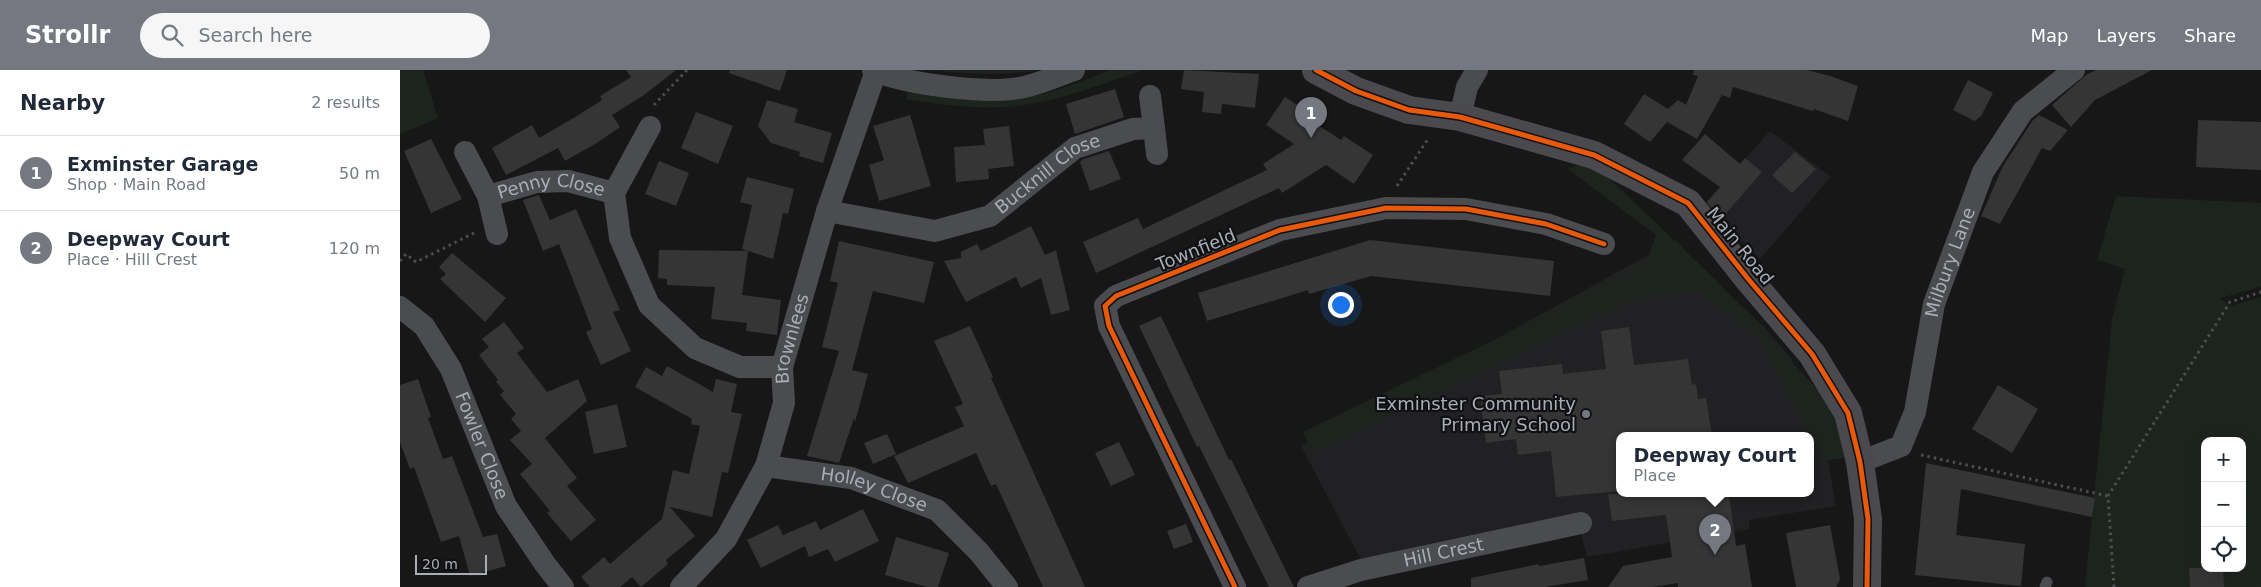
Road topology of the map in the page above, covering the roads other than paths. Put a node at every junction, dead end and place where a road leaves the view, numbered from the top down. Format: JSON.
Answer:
{"nodes":[{"id":1,"x":1074,"y":70,"type":"edge"},
{"id":2,"x":1316,"y":70,"type":"edge"},
{"id":3,"x":1476,"y":70,"type":"edge"},
{"id":4,"x":2074,"y":70,"type":"edge"},
{"id":5,"x":874,"y":71,"type":"edge"},
{"id":6,"x":1150,"y":96,"type":"dead end"},
{"id":7,"x":1460,"y":118,"type":"junction"},
{"id":8,"x":650,"y":127,"type":"road end"},
{"id":9,"x":1154,"y":128,"type":"junction"},
{"id":10,"x":465,"y":152,"type":"dead end"},
{"id":11,"x":1157,"y":154,"type":"dead end"},
{"id":12,"x":614,"y":193,"type":"junction"},
{"id":13,"x":488,"y":196,"type":"junction"},
{"id":14,"x":827,"y":211,"type":"junction"},
{"id":15,"x":495,"y":229,"type":"road end"},
{"id":16,"x":1604,"y":244,"type":"dead end"},
{"id":17,"x":400,"y":307,"type":"edge"},
{"id":18,"x":782,"y":367,"type":"junction"},
{"id":19,"x":1860,"y":462,"type":"junction"},
{"id":20,"x":766,"y":466,"type":"junction"},
{"id":21,"x":1581,"y":523,"type":"dead end"},
{"id":22,"x":563,"y":587,"type":"edge"},
{"id":23,"x":681,"y":587,"type":"edge"},
{"id":24,"x":1006,"y":587,"type":"edge"},
{"id":25,"x":1235,"y":587,"type":"edge"},
{"id":26,"x":1308,"y":587,"type":"edge"},
{"id":27,"x":1866,"y":587,"type":"edge"}],
"edges":[{"from":1,"to":5,"type":"street"},
{"from":2,"to":7,"type":"street","name":"Main Road"},
{"from":3,"to":7,"type":"street"},
{"from":4,"to":19,"type":"street","name":"Milbury Lane"},
{"from":5,"to":14,"type":"street","name":"Brownlees"},
{"from":6,"to":9,"type":"street"},
{"from":7,"to":19,"type":"street","name":"Main Road"},
{"from":8,"to":12,"type":"street","name":"Penny Close"},
{"from":9,"to":11,"type":"street"},
{"from":9,"to":14,"type":"street","name":"Bucknill Close"},
{"from":10,"to":13,"type":"street","name":"Penny Close"},
{"from":12,"to":13,"type":"street","name":"Penny Close"},
{"from":12,"to":18,"type":"street","name":"Penny Close"},
{"from":13,"to":15,"type":"street","name":"Penny Close"},
{"from":14,"to":18,"type":"street","name":"Brownlees"},
{"from":16,"to":25,"type":"street","name":"Townfield"},
{"from":17,"to":22,"type":"street","name":"Fowler Close"},
{"from":18,"to":20,"type":"street","name":"Brownlees"},
{"from":19,"to":27,"type":"street","name":"Main Road"},
{"from":20,"to":23,"type":"street","name":"Brownlees"},
{"from":20,"to":24,"type":"street","name":"Holley Close"},
{"from":21,"to":26,"type":"street","name":"Hill Crest"}]}
